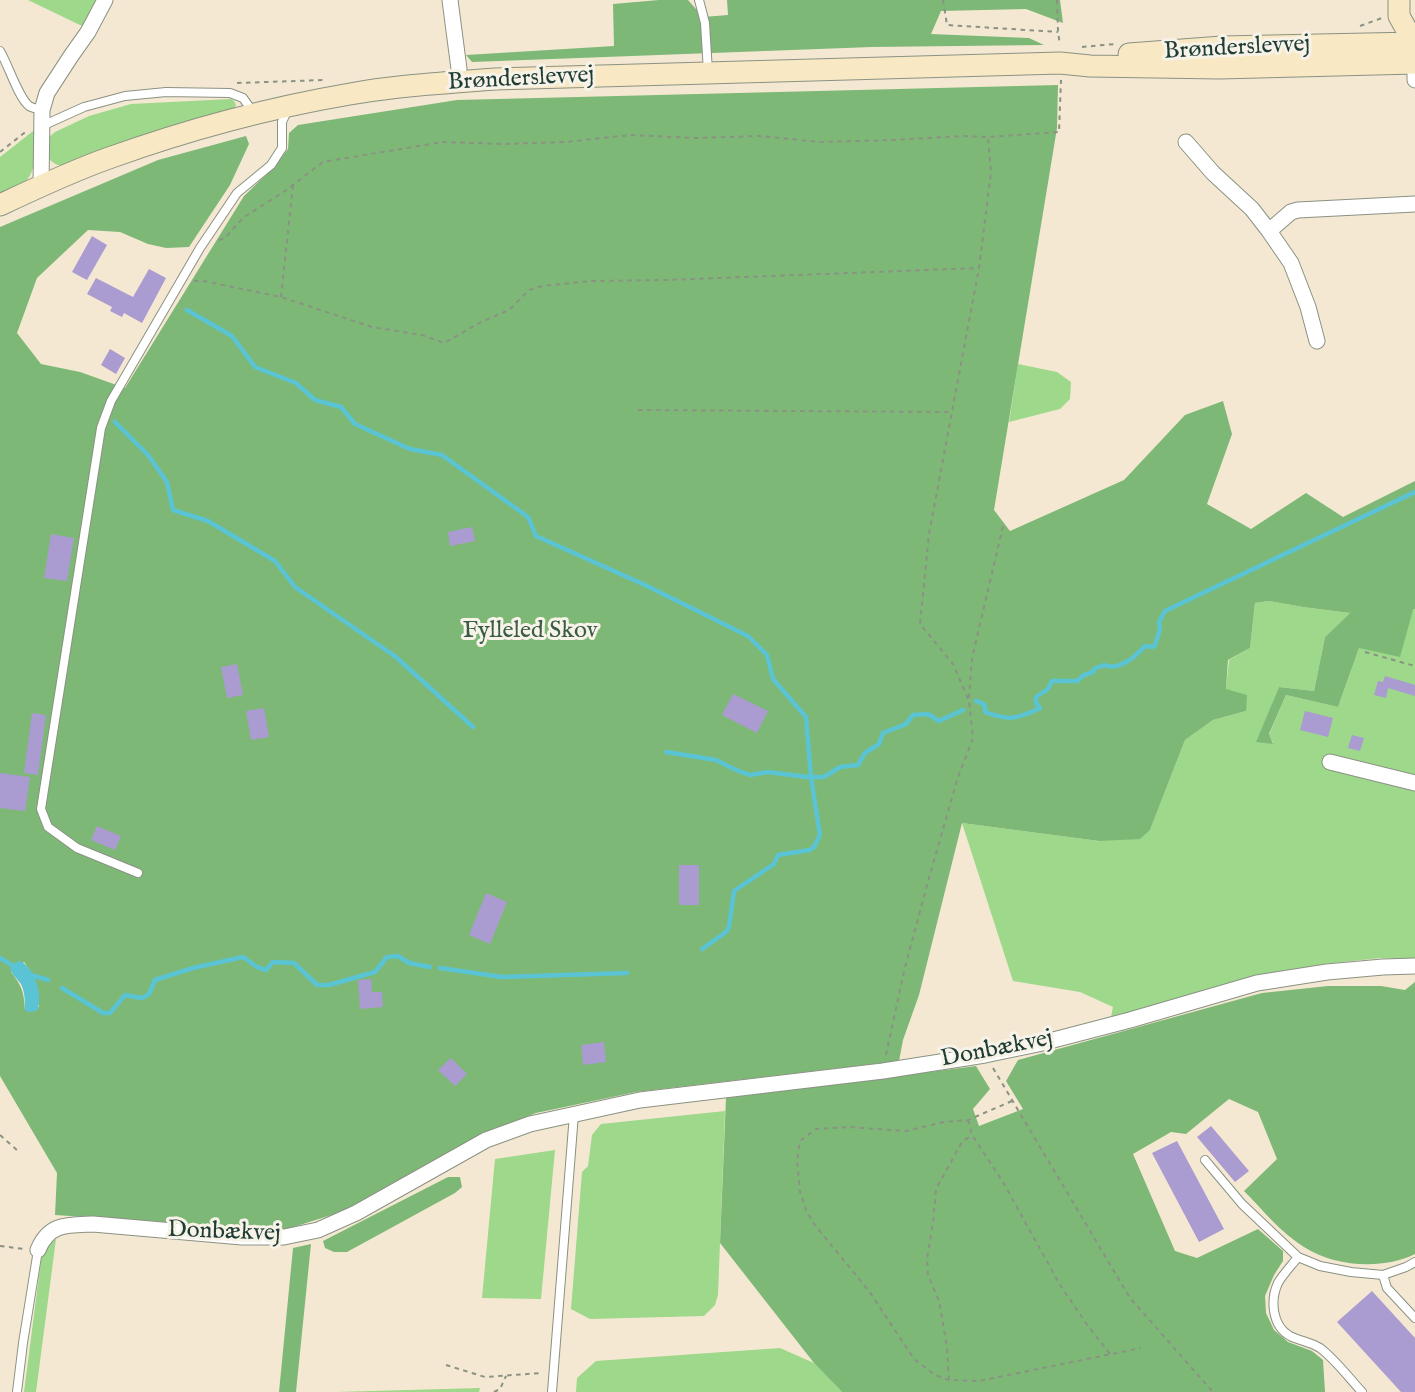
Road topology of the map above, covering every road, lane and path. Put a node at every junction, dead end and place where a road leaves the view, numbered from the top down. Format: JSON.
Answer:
{"nodes":[{"id":1,"x":105,"y":0,"type":"edge"},
{"id":2,"x":450,"y":0,"type":"edge"},
{"id":3,"x":699,"y":0,"type":"edge"},
{"id":4,"x":943,"y":0,"type":"edge"},
{"id":5,"x":1057,"y":0,"type":"edge"},
{"id":6,"x":1399,"y":0,"type":"edge"},
{"id":7,"x":1058,"y":32,"type":"junction"},
{"id":8,"x":1415,"y":50,"type":"edge"},
{"id":9,"x":0,"y":51,"type":"edge"},
{"id":10,"x":1060,"y":63,"type":"junction"},
{"id":11,"x":459,"y":69,"type":"dead end"},
{"id":12,"x":708,"y":73,"type":"junction"},
{"id":13,"x":1415,"y":80,"type":"edge"},
{"id":14,"x":289,"y":106,"type":"junction"},
{"id":15,"x":254,"y":113,"type":"junction"},
{"id":16,"x":42,"y":118,"type":"junction"},
{"id":17,"x":988,"y":137,"type":"junction"},
{"id":18,"x":1186,"y":142,"type":"dead end"},
{"id":19,"x":293,"y":185,"type":"junction"},
{"id":20,"x":41,"y":186,"type":"junction"},
{"id":21,"x":1415,"y":204,"type":"edge"},
{"id":22,"x":0,"y":205,"type":"edge"},
{"id":23,"x":1269,"y":231,"type":"junction"},
{"id":24,"x":200,"y":248,"type":"junction"},
{"id":25,"x":979,"y":268,"type":"junction"},
{"id":26,"x":182,"y":280,"type":"junction"},
{"id":27,"x":281,"y":297,"type":"junction"},
{"id":28,"x":1317,"y":341,"type":"dead end"},
{"id":29,"x":638,"y":410,"type":"dead end"},
{"id":30,"x":952,"y":412,"type":"junction"},
{"id":31,"x":1004,"y":522,"type":"dead end"},
{"id":32,"x":1365,"y":652,"type":"dead end"},
{"id":33,"x":1415,"y":666,"type":"edge"},
{"id":34,"x":969,"y":701,"type":"junction"},
{"id":35,"x":1330,"y":762,"type":"dead end"},
{"id":36,"x":1415,"y":783,"type":"edge"},
{"id":37,"x":138,"y":873,"type":"dead end"},
{"id":38,"x":1415,"y":966,"type":"edge"},
{"id":39,"x":985,"y":1055,"type":"junction"},
{"id":40,"x":884,"y":1071,"type":"junction"},
{"id":41,"x":1012,"y":1101,"type":"junction"},
{"id":42,"x":574,"y":1114,"type":"junction"},
{"id":43,"x":968,"y":1120,"type":"junction"},
{"id":44,"x":0,"y":1135,"type":"edge"},
{"id":45,"x":972,"y":1135,"type":"junction"},
{"id":46,"x":17,"y":1150,"type":"dead end"},
{"id":47,"x":1205,"y":1160,"type":"dead end"},
{"id":48,"x":0,"y":1246,"type":"edge"},
{"id":49,"x":38,"y":1250,"type":"junction"},
{"id":50,"x":1298,"y":1257,"type":"junction"},
{"id":51,"x":1415,"y":1262,"type":"edge"},
{"id":52,"x":1383,"y":1275,"type":"junction"},
{"id":53,"x":1415,"y":1318,"type":"edge"},
{"id":54,"x":1141,"y":1348,"type":"dead end"},
{"id":55,"x":1110,"y":1354,"type":"junction"},
{"id":56,"x":446,"y":1365,"type":"dead end"},
{"id":57,"x":553,"y":1373,"type":"junction"},
{"id":58,"x":506,"y":1376,"type":"junction"},
{"id":59,"x":949,"y":1380,"type":"junction"},
{"id":60,"x":17,"y":1392,"type":"edge"},
{"id":61,"x":494,"y":1392,"type":"edge"},
{"id":62,"x":552,"y":1392,"type":"edge"},
{"id":63,"x":1213,"y":1392,"type":"edge"},
{"id":64,"x":1362,"y":1392,"type":"edge"}],
"edges":[{"from":1,"to":16,"type":"street"},
{"from":2,"to":11,"type":"street"},
{"from":3,"to":12,"type":"lane"},
{"from":4,"to":7,"type":"path"},
{"from":5,"to":7,"type":"path"},
{"from":6,"to":8,"type":"main road"},
{"from":7,"to":10,"type":"path"},
{"from":8,"to":10,"type":"main road","name":"Brønderslevvej"},
{"from":8,"to":13,"type":"street"},
{"from":9,"to":16,"type":"lane"},
{"from":10,"to":12,"type":"main road","name":"Brønderslevvej"},
{"from":10,"to":17,"type":"path"},
{"from":12,"to":14,"type":"main road","name":"Brønderslevvej"},
{"from":14,"to":15,"type":"main road","name":"Brønderslevvej"},
{"from":14,"to":24,"type":"lane"},
{"from":15,"to":16,"type":"lane"},
{"from":15,"to":20,"type":"main road","name":"Brønderslevvej"},
{"from":16,"to":20,"type":"street"},
{"from":17,"to":19,"type":"path"},
{"from":17,"to":25,"type":"path"},
{"from":18,"to":23,"type":"street"},
{"from":19,"to":24,"type":"path"},
{"from":19,"to":27,"type":"path"},
{"from":20,"to":22,"type":"main road","name":"Brønderslevvej"},
{"from":21,"to":23,"type":"street"},
{"from":23,"to":28,"type":"street"},
{"from":24,"to":26,"type":"lane"},
{"from":25,"to":27,"type":"path"},
{"from":25,"to":30,"type":"path"},
{"from":26,"to":27,"type":"path"},
{"from":26,"to":37,"type":"lane"},
{"from":29,"to":30,"type":"path"},
{"from":30,"to":34,"type":"path"},
{"from":31,"to":34,"type":"path"},
{"from":32,"to":33,"type":"path"},
{"from":34,"to":40,"type":"path"},
{"from":35,"to":36,"type":"street"},
{"from":38,"to":39,"type":"street","name":"Donbækvej"},
{"from":39,"to":40,"type":"street","name":"Donbækvej"},
{"from":39,"to":41,"type":"path"},
{"from":40,"to":42,"type":"street","name":"Donbækvej"},
{"from":41,"to":43,"type":"path"},
{"from":41,"to":63,"type":"path"},
{"from":42,"to":49,"type":"street","name":"Donbækvej"},
{"from":42,"to":57,"type":"lane"},
{"from":43,"to":45,"type":"path"},
{"from":43,"to":59,"type":"path"},
{"from":44,"to":46,"type":"path"},
{"from":45,"to":55,"type":"path"},
{"from":45,"to":59,"type":"path"},
{"from":47,"to":50,"type":"lane"},
{"from":48,"to":49,"type":"path"},
{"from":49,"to":60,"type":"lane"},
{"from":50,"to":52,"type":"lane"},
{"from":50,"to":64,"type":"lane"},
{"from":51,"to":52,"type":"lane"},
{"from":52,"to":53,"type":"lane"},
{"from":54,"to":55,"type":"path"},
{"from":55,"to":59,"type":"path"},
{"from":56,"to":58,"type":"path"},
{"from":57,"to":58,"type":"path"},
{"from":57,"to":62,"type":"lane"},
{"from":58,"to":61,"type":"path"}]}
